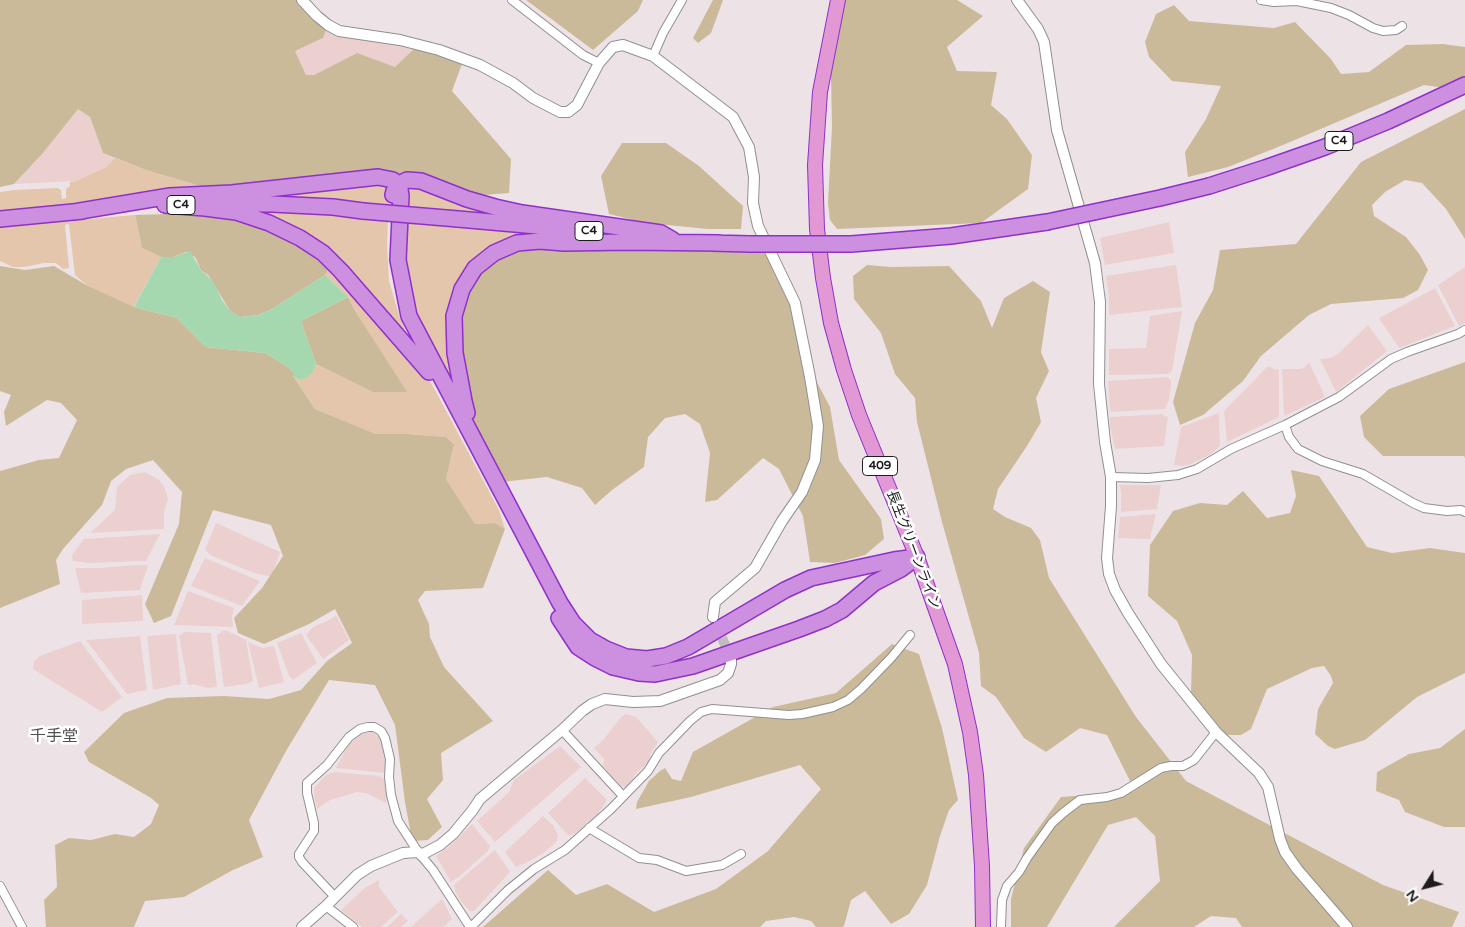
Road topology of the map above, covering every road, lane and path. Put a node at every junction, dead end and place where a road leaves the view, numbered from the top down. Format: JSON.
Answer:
{"nodes":[{"id":1,"x":302,"y":0,"type":"edge"},
{"id":2,"x":512,"y":0,"type":"edge"},
{"id":3,"x":682,"y":0,"type":"edge"},
{"id":4,"x":838,"y":0,"type":"edge"},
{"id":5,"x":1017,"y":0,"type":"edge"},
{"id":6,"x":1261,"y":0,"type":"edge"},
{"id":7,"x":1402,"y":26,"type":"dead end"},
{"id":8,"x":653,"y":56,"type":"junction"},
{"id":9,"x":599,"y":63,"type":"junction"},
{"id":10,"x":1465,"y":84,"type":"edge"},
{"id":11,"x":398,"y":186,"type":"junction"},
{"id":12,"x":165,"y":205,"type":"junction"},
{"id":13,"x":74,"y":212,"type":"junction"},
{"id":14,"x":0,"y":219,"type":"edge"},
{"id":15,"x":673,"y":240,"type":"junction"},
{"id":16,"x":720,"y":243,"type":"junction"},
{"id":17,"x":1465,"y":330,"type":"edge"},
{"id":18,"x":429,"y":372,"type":"junction"},
{"id":19,"x":1285,"y":425,"type":"junction"},
{"id":20,"x":476,"y":443,"type":"junction"},
{"id":21,"x":1111,"y":477,"type":"junction"},
{"id":22,"x":1465,"y":512,"type":"edge"},
{"id":23,"x":918,"y":557,"type":"junction"},
{"id":24,"x":712,"y":616,"type":"dead end"},
{"id":25,"x":910,"y":635,"type":"dead end"},
{"id":26,"x":731,"y":660,"type":"dead end"},
{"id":27,"x":562,"y":730,"type":"junction"},
{"id":28,"x":1216,"y":732,"type":"junction"},
{"id":29,"x":623,"y":796,"type":"junction"},
{"id":30,"x":589,"y":828,"type":"junction"},
{"id":31,"x":420,"y":853,"type":"junction"},
{"id":32,"x":740,"y":854,"type":"dead end"},
{"id":33,"x":0,"y":886,"type":"edge"},
{"id":34,"x":335,"y":897,"type":"junction"},
{"id":35,"x":326,"y":906,"type":"junction"},
{"id":36,"x":22,"y":927,"type":"edge"},
{"id":37,"x":302,"y":927,"type":"edge"},
{"id":38,"x":353,"y":927,"type":"edge"},
{"id":39,"x":471,"y":927,"type":"edge"},
{"id":40,"x":983,"y":927,"type":"edge"},
{"id":41,"x":1001,"y":927,"type":"edge"},
{"id":42,"x":1347,"y":927,"type":"edge"}],
"edges":[{"from":1,"to":9,"type":"street"},
{"from":2,"to":9,"type":"street"},
{"from":3,"to":8,"type":"street"},
{"from":4,"to":23,"type":"highway","name":"長生グリーンライン","number":"409"},
{"from":5,"to":21,"type":"street"},
{"from":6,"to":7,"type":"street"},
{"from":8,"to":9,"type":"street"},
{"from":8,"to":24,"type":"street"},
{"from":10,"to":16,"type":"highway","number":"C4","bridge":true},
{"from":11,"to":13,"type":"highway"},
{"from":11,"to":15,"type":"highway"},
{"from":11,"to":18,"type":"highway"},
{"from":11,"to":20,"type":"highway"},
{"from":12,"to":13,"type":"highway","number":"C4"},
{"from":12,"to":15,"type":"highway","number":"C4","bridge":true},
{"from":12,"to":18,"type":"highway"},
{"from":13,"to":14,"type":"highway","number":"C4"},
{"from":15,"to":16,"type":"highway","number":"C4"},
{"from":16,"to":20,"type":"highway"},
{"from":17,"to":19,"type":"street"},
{"from":18,"to":23,"type":"highway"},
{"from":19,"to":21,"type":"street"},
{"from":19,"to":22,"type":"street"},
{"from":20,"to":23,"type":"highway"},
{"from":21,"to":28,"type":"street"},
{"from":23,"to":40,"type":"highway","name":"長生グリーンライン","number":"409"},
{"from":25,"to":29,"type":"street"},
{"from":26,"to":27,"type":"street"},
{"from":27,"to":29,"type":"street"},
{"from":27,"to":31,"type":"street"},
{"from":28,"to":41,"type":"street"},
{"from":28,"to":42,"type":"street"},
{"from":29,"to":30,"type":"street"},
{"from":30,"to":32,"type":"street"},
{"from":30,"to":39,"type":"street"},
{"from":31,"to":34,"type":"street"},
{"from":31,"to":34,"type":"street"},
{"from":31,"to":39,"type":"street"},
{"from":33,"to":36,"type":"street"},
{"from":34,"to":35,"type":"street"},
{"from":35,"to":37,"type":"street"},
{"from":35,"to":38,"type":"street"}]}
